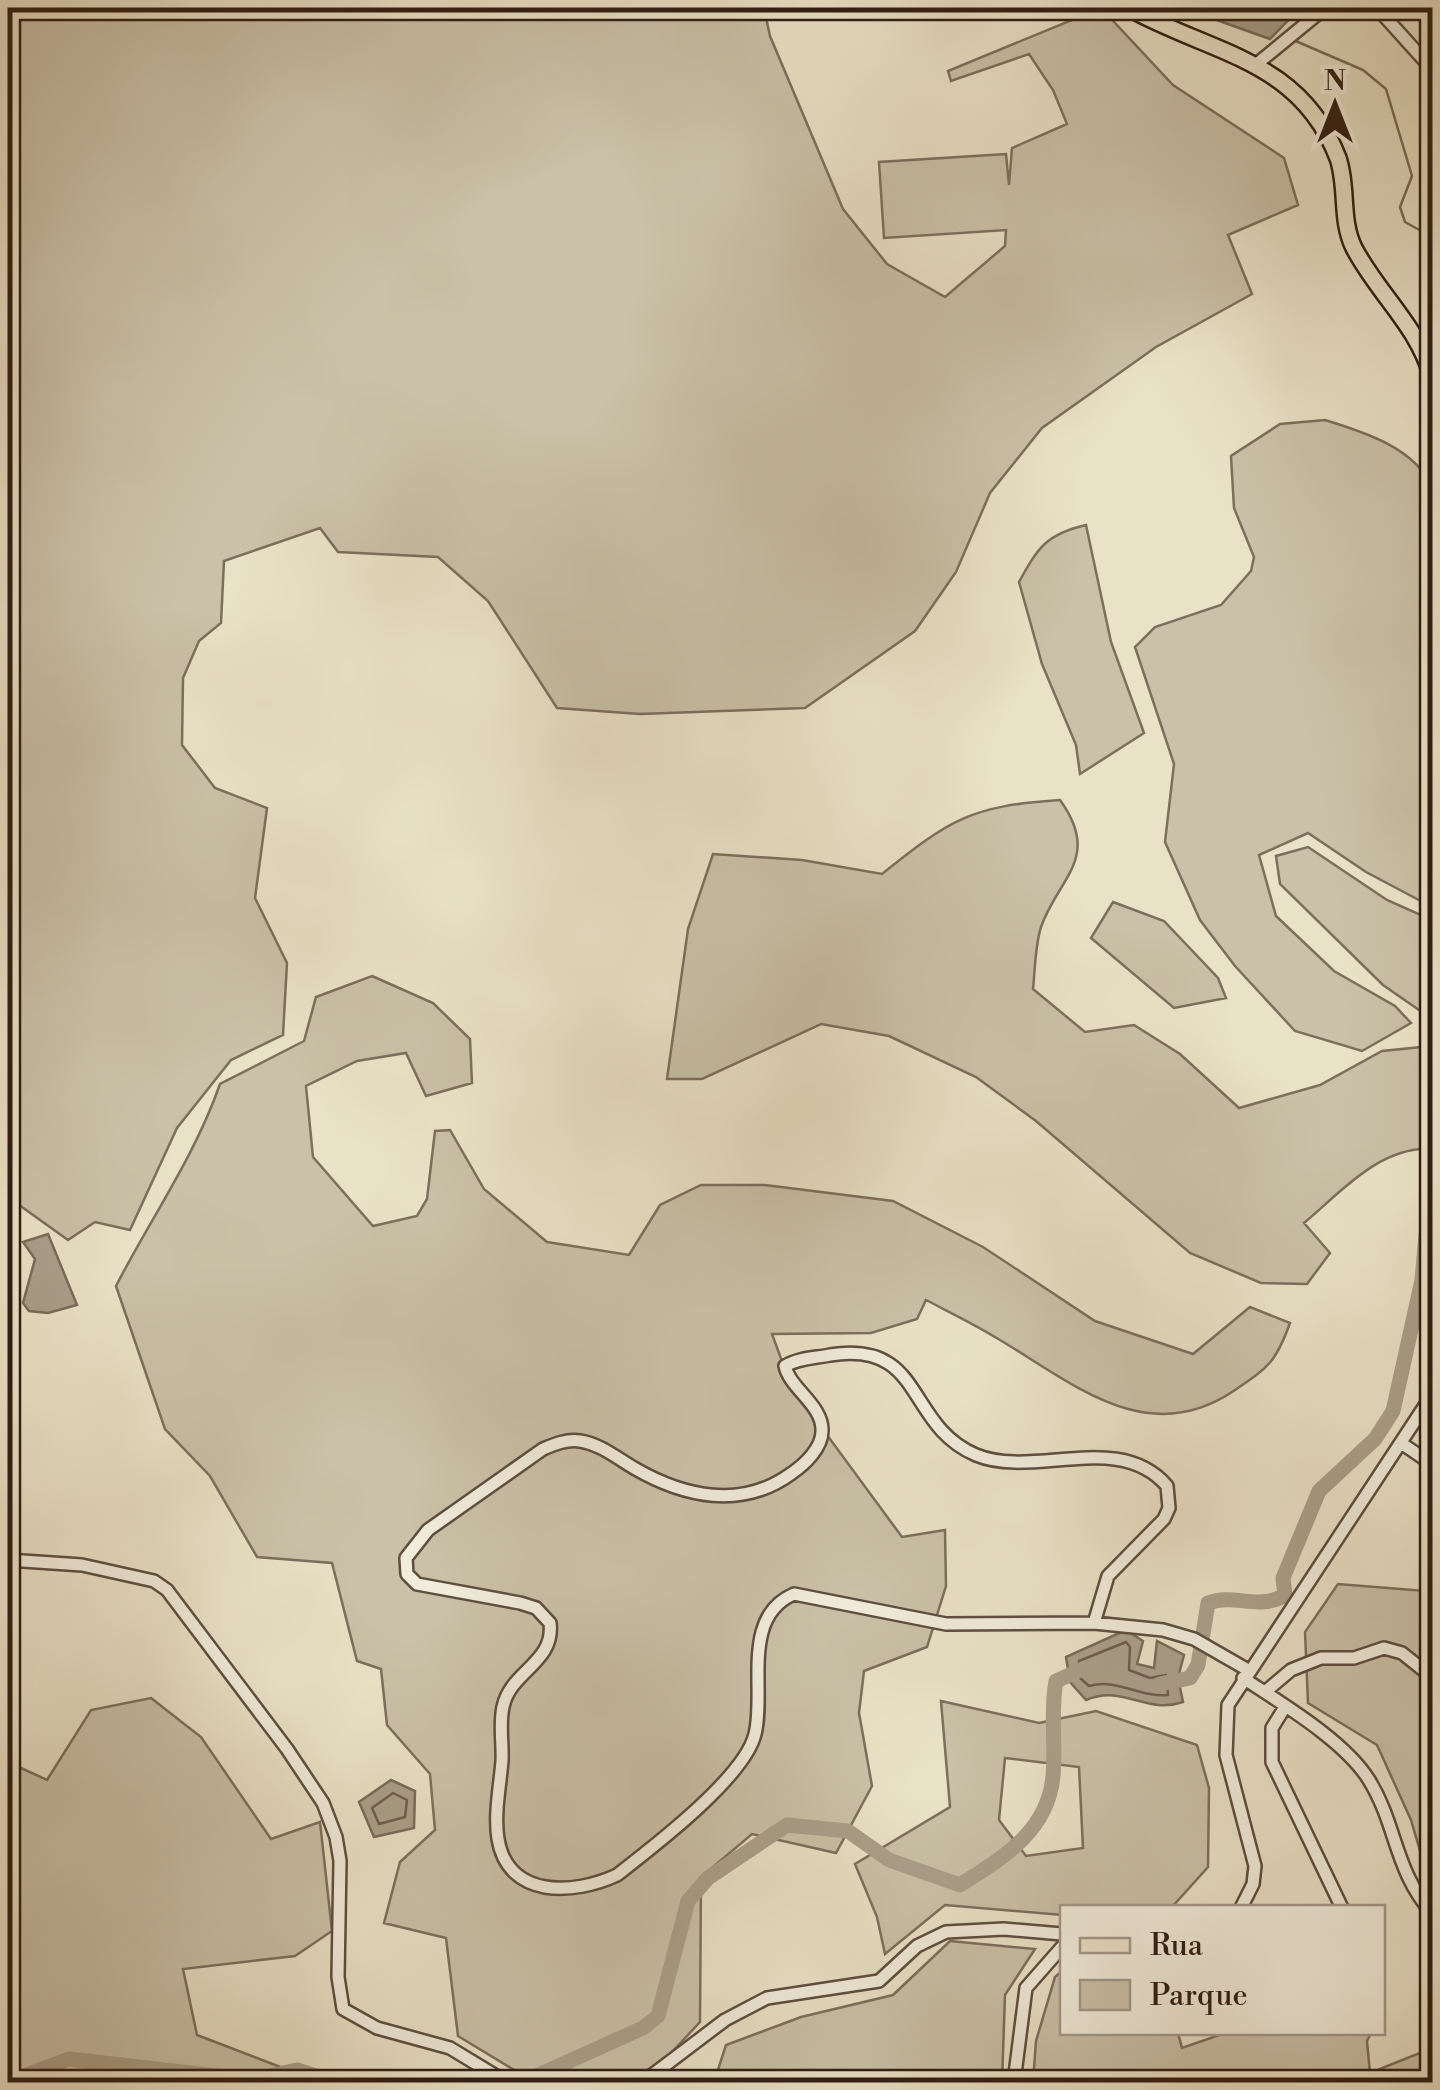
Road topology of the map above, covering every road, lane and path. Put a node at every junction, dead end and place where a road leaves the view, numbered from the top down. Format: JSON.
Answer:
{"nodes":[{"id":1,"x":1129,"y":8,"type":"edge"},
{"id":2,"x":1324,"y":8,"type":"edge"},
{"id":3,"x":1376,"y":8,"type":"edge"},
{"id":4,"x":1258,"y":63,"type":"junction"},
{"id":5,"x":1432,"y":70,"type":"edge"},
{"id":6,"x":1432,"y":377,"type":"edge"},
{"id":7,"x":8,"y":1370,"type":"edge"},
{"id":8,"x":1432,"y":1394,"type":"edge"},
{"id":9,"x":8,"y":1413,"type":"edge"},
{"id":10,"x":1401,"y":1443,"type":"junction"},
{"id":11,"x":1432,"y":1464,"type":"edge"},
{"id":12,"x":8,"y":1560,"type":"edge"},
{"id":13,"x":1094,"y":1623,"type":"junction"},
{"id":14,"x":1245,"y":1674,"type":"junction"},
{"id":15,"x":1432,"y":1677,"type":"edge"},
{"id":16,"x":1265,"y":1692,"type":"junction"},
{"id":17,"x":1285,"y":1706,"type":"junction"},
{"id":18,"x":1242,"y":1905,"type":"edge"},
{"id":19,"x":1341,"y":1905,"type":"edge"},
{"id":20,"x":1432,"y":1912,"type":"edge"},
{"id":21,"x":1060,"y":1934,"type":"edge"},
{"id":22,"x":1060,"y":1949,"type":"edge"},
{"id":23,"x":506,"y":2082,"type":"edge"},
{"id":24,"x":643,"y":2082,"type":"edge"},
{"id":25,"x":1014,"y":2082,"type":"edge"}],
"edges":[{"from":1,"to":4,"type":"main road"},
{"from":2,"to":4,"type":"street"},
{"from":3,"to":5,"type":"street"},
{"from":4,"to":6,"type":"main road"},
{"from":7,"to":9,"type":"street"},
{"from":8,"to":10,"type":"street"},
{"from":10,"to":11,"type":"street"},
{"from":10,"to":14,"type":"street"},
{"from":12,"to":23,"type":"street"},
{"from":13,"to":13,"type":"street"},
{"from":13,"to":14,"type":"street"},
{"from":14,"to":16,"type":"street"},
{"from":14,"to":18,"type":"street"},
{"from":15,"to":16,"type":"street"},
{"from":16,"to":17,"type":"street"},
{"from":17,"to":19,"type":"street"},
{"from":17,"to":20,"type":"street"},
{"from":21,"to":24,"type":"street"},
{"from":22,"to":25,"type":"street"}]}
